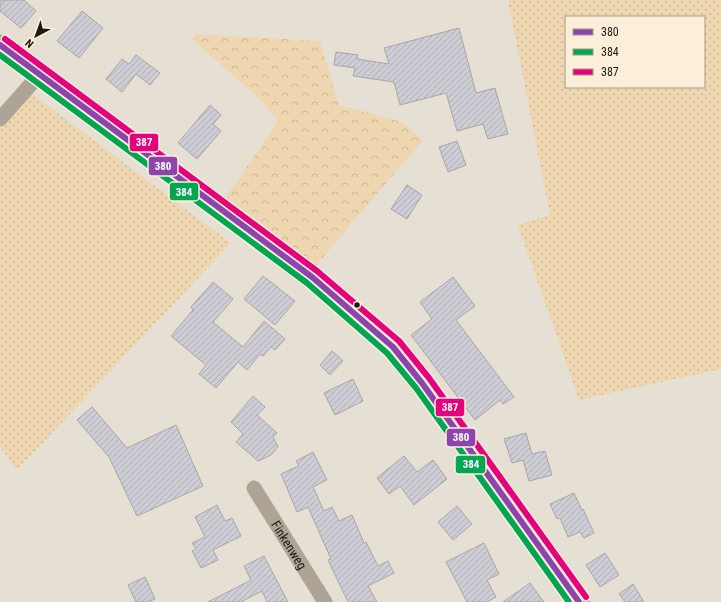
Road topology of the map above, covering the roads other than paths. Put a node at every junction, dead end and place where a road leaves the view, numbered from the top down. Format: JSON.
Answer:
{"nodes":[{"id":1,"x":0,"y":45,"type":"edge"},
{"id":2,"x":40,"y":74,"type":"junction"},
{"id":3,"x":0,"y":119,"type":"edge"},
{"id":4,"x":254,"y":488,"type":"dead end"},
{"id":5,"x":325,"y":602,"type":"edge"},
{"id":6,"x":578,"y":602,"type":"edge"}],
"edges":[{"from":1,"to":2,"type":"main road"},
{"from":2,"to":3,"type":"street"},
{"from":2,"to":6,"type":"main road"},
{"from":4,"to":5,"type":"street","name":"Finkenweg"}]}
